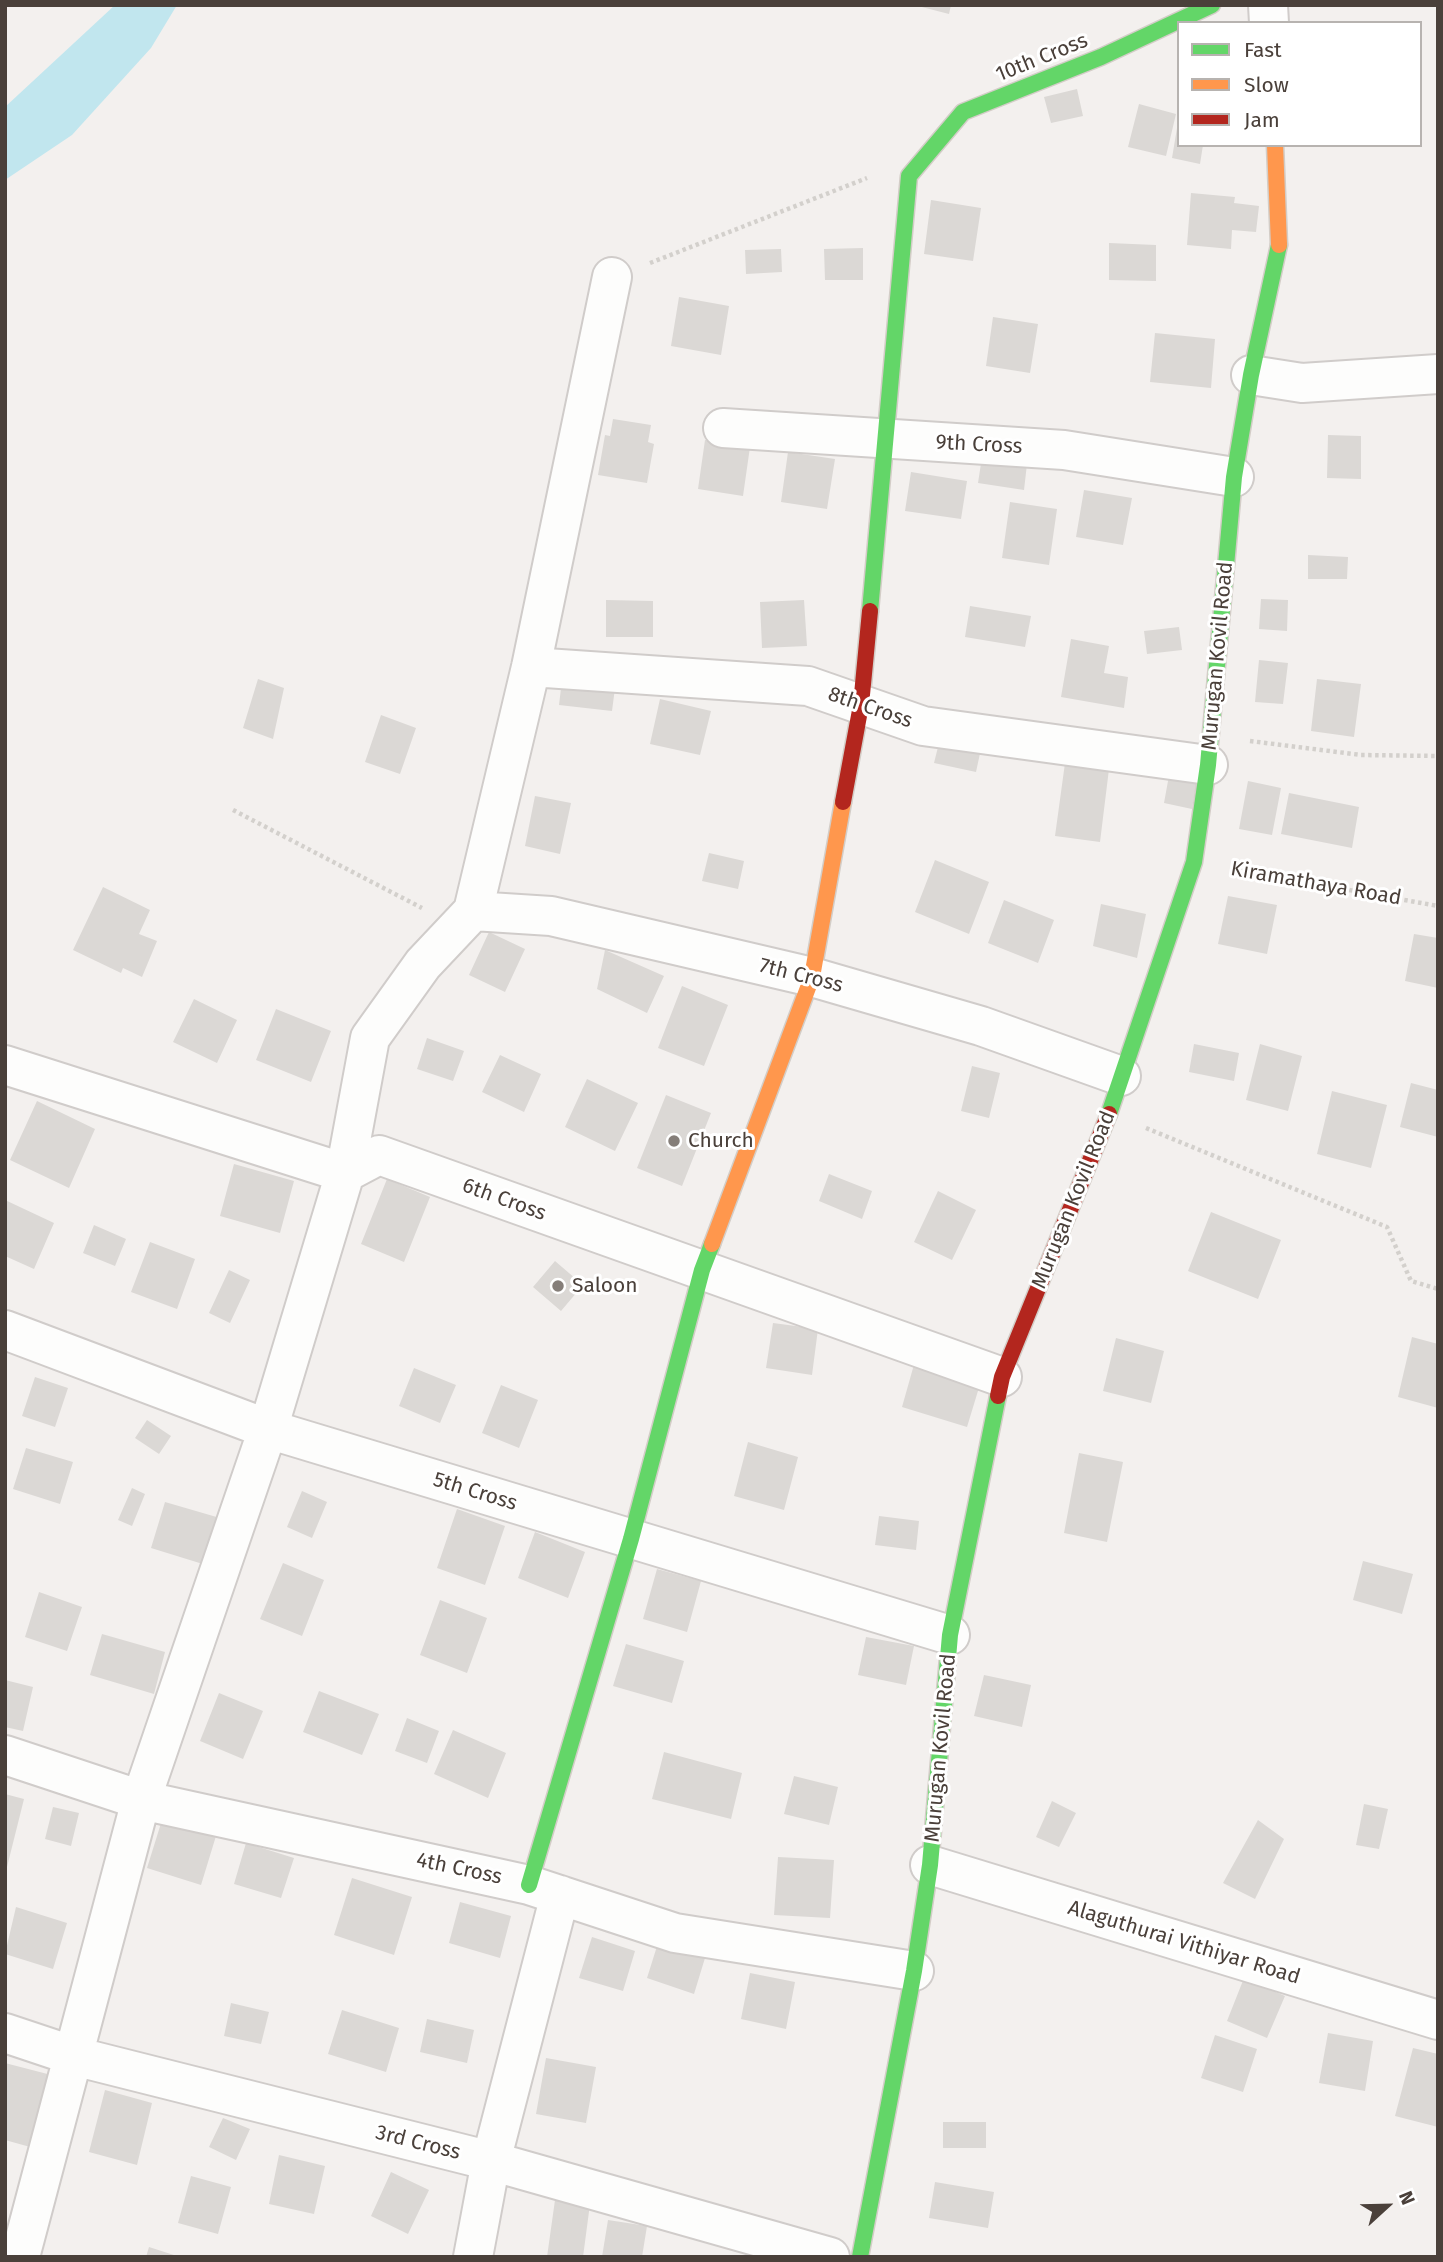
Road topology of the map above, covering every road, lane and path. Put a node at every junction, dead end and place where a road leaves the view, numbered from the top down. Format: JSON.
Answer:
{"nodes":[{"id":1,"x":1212,"y":5,"type":"edge"},
{"id":2,"x":1177,"y":21,"type":"edge"},
{"id":3,"x":1178,"y":21,"type":"edge"},
{"id":4,"x":1275,"y":147,"type":"edge"},
{"id":5,"x":926,"y":155,"type":"junction"},
{"id":6,"x":612,"y":277,"type":"joint"},
{"id":7,"x":1438,"y":374,"type":"edge"},
{"id":8,"x":1251,"y":375,"type":"junction"},
{"id":9,"x":723,"y":428,"type":"dead end"},
{"id":10,"x":887,"y":440,"type":"junction"},
{"id":11,"x":1234,"y":477,"type":"junction"},
{"id":12,"x":531,"y":667,"type":"junction"},
{"id":13,"x":861,"y":705,"type":"junction"},
{"id":14,"x":1210,"y":751,"type":"junction"},
{"id":15,"x":1438,"y":756,"type":"edge"},
{"id":16,"x":233,"y":810,"type":"dead end"},
{"id":17,"x":1194,"y":862,"type":"junction"},
{"id":18,"x":1438,"y":906,"type":"edge"},
{"id":19,"x":465,"y":919,"type":"junction"},
{"id":20,"x":813,"y":977,"type":"junction"},
{"id":21,"x":6,"y":1067,"type":"edge"},
{"id":22,"x":1121,"y":1076,"type":"junction"},
{"id":23,"x":1110,"y":1113,"type":"junction"},
{"id":24,"x":345,"y":1173,"type":"junction"},
{"id":25,"x":702,"y":1270,"type":"junction"},
{"id":26,"x":1438,"y":1289,"type":"edge"},
{"id":27,"x":5,"y":1330,"type":"edge"},
{"id":28,"x":1002,"y":1377,"type":"junction"},
{"id":29,"x":268,"y":1429,"type":"junction"},
{"id":30,"x":631,"y":1539,"type":"junction"},
{"id":31,"x":950,"y":1635,"type":"junction"},
{"id":32,"x":5,"y":1755,"type":"edge"},
{"id":33,"x":141,"y":1800,"type":"junction"},
{"id":34,"x":930,"y":1865,"type":"junction"},
{"id":35,"x":544,"y":1890,"type":"junction"},
{"id":36,"x":914,"y":1970,"type":"junction"},
{"id":37,"x":1438,"y":2020,"type":"edge"},
{"id":38,"x":5,"y":2033,"type":"edge"},
{"id":39,"x":74,"y":2056,"type":"junction"},
{"id":40,"x":491,"y":2161,"type":"junction"},
{"id":41,"x":20,"y":2257,"type":"edge"},
{"id":42,"x":473,"y":2257,"type":"edge"},
{"id":43,"x":830,"y":2257,"type":"edge"},
{"id":44,"x":860,"y":2257,"type":"edge"}],
"edges":[{"from":1,"to":3,"type":"street","name":"10th Cross"},
{"from":2,"to":5,"type":"street","name":"10th Cross"},
{"from":4,"to":8,"type":"street","name":"Murugan Kovil Road"},
{"from":5,"to":6,"type":"path"},
{"from":5,"to":10,"type":"street","name":"10th Cross"},
{"from":6,"to":12,"type":"street"},
{"from":7,"to":8,"type":"street"},
{"from":8,"to":11,"type":"street","name":"Murugan Kovil Road"},
{"from":9,"to":10,"type":"street","name":"9th Cross"},
{"from":10,"to":11,"type":"street","name":"9th Cross"},
{"from":10,"to":13,"type":"street"},
{"from":11,"to":14,"type":"street","name":"Murugan Kovil Road"},
{"from":12,"to":13,"type":"street","name":"8th Cross"},
{"from":12,"to":19,"type":"street"},
{"from":13,"to":14,"type":"street","name":"8th Cross"},
{"from":13,"to":20,"type":"street"},
{"from":14,"to":15,"type":"path"},
{"from":14,"to":17,"type":"street","name":"Murugan Kovil Road"},
{"from":16,"to":19,"type":"path"},
{"from":17,"to":18,"type":"path","name":"Kiramathaya Road"},
{"from":17,"to":22,"type":"street","name":"Murugan Kovil Road"},
{"from":19,"to":20,"type":"street","name":"7th Cross"},
{"from":19,"to":24,"type":"street"},
{"from":20,"to":22,"type":"street","name":"7th Cross"},
{"from":20,"to":25,"type":"street"},
{"from":21,"to":24,"type":"street"},
{"from":22,"to":23,"type":"street","name":"Murugan Kovil Road"},
{"from":23,"to":26,"type":"path"},
{"from":23,"to":28,"type":"street","name":"Murugan Kovil Road"},
{"from":24,"to":25,"type":"street","name":"6th Cross"},
{"from":24,"to":29,"type":"street"},
{"from":25,"to":28,"type":"street","name":"6th Cross"},
{"from":25,"to":30,"type":"street"},
{"from":27,"to":29,"type":"street","name":"5th Cross"},
{"from":28,"to":31,"type":"street","name":"Murugan Kovil Road"},
{"from":29,"to":30,"type":"street","name":"5th Cross"},
{"from":29,"to":33,"type":"street"},
{"from":30,"to":31,"type":"street","name":"5th Cross"},
{"from":30,"to":35,"type":"street"},
{"from":31,"to":34,"type":"street","name":"Murugan Kovil Road"},
{"from":32,"to":33,"type":"street","name":"4th Cross"},
{"from":33,"to":35,"type":"street","name":"4th Cross"},
{"from":33,"to":39,"type":"street"},
{"from":34,"to":36,"type":"street","name":"Murugan Kovil Road"},
{"from":34,"to":37,"type":"street","name":"Alaguthurai Vithiyar Road"},
{"from":35,"to":36,"type":"street","name":"4th Cross"},
{"from":35,"to":40,"type":"street"},
{"from":36,"to":44,"type":"street","name":"Murugan Kovil Road"},
{"from":38,"to":39,"type":"street","name":"3rd Cross"},
{"from":39,"to":40,"type":"street","name":"3rd Cross"},
{"from":39,"to":41,"type":"street"},
{"from":40,"to":42,"type":"street"},
{"from":40,"to":43,"type":"street","name":"3rd Cross"}]}
